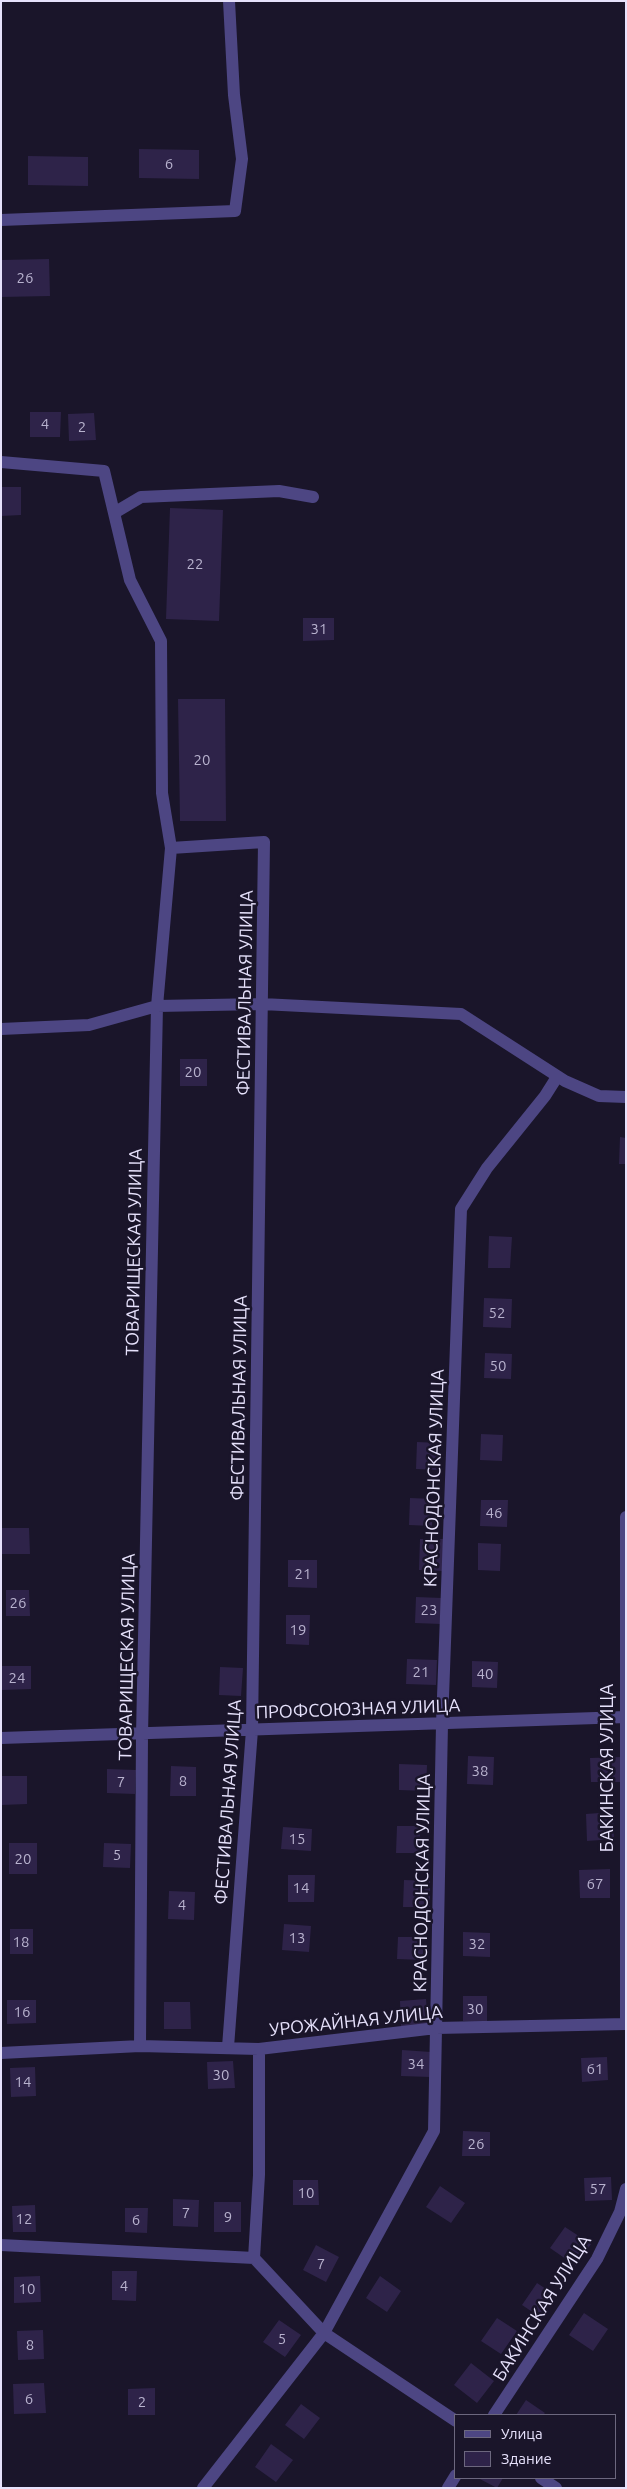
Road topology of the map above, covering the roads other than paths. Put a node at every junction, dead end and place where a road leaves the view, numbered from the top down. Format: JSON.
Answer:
{"nodes":[{"id":1,"x":229,"y":1,"type":"edge"},
{"id":2,"x":1,"y":220,"type":"edge"},
{"id":3,"x":1,"y":462,"type":"edge"},
{"id":4,"x":313,"y":497,"type":"dead end"},
{"id":5,"x":114,"y":513,"type":"junction"},
{"id":6,"x":171,"y":848,"type":"junction"},
{"id":7,"x":262,"y":1004,"type":"junction"},
{"id":8,"x":157,"y":1006,"type":"junction"},
{"id":9,"x":1,"y":1029,"type":"edge"},
{"id":10,"x":557,"y":1077,"type":"junction"},
{"id":11,"x":626,"y":1097,"type":"edge"},
{"id":12,"x":626,"y":1517,"type":"edge"},
{"id":13,"x":625,"y":1718,"type":"edge"},
{"id":14,"x":442,"y":1724,"type":"junction"},
{"id":15,"x":252,"y":1730,"type":"junction"},
{"id":16,"x":142,"y":1735,"type":"junction"},
{"id":17,"x":1,"y":1738,"type":"edge"},
{"id":18,"x":626,"y":2018,"type":"edge"},
{"id":19,"x":626,"y":2024,"type":"edge"},
{"id":20,"x":436,"y":2028,"type":"junction"},
{"id":21,"x":140,"y":2046,"type":"junction"},
{"id":22,"x":228,"y":2047,"type":"junction"},
{"id":23,"x":259,"y":2049,"type":"junction"},
{"id":24,"x":1,"y":2053,"type":"edge"},
{"id":25,"x":626,"y":2189,"type":"edge"},
{"id":26,"x":1,"y":2245,"type":"edge"},
{"id":27,"x":254,"y":2258,"type":"junction"},
{"id":28,"x":324,"y":2333,"type":"junction"},
{"id":29,"x":495,"y":2414,"type":"edge"},
{"id":30,"x":454,"y":2421,"type":"edge"},
{"id":31,"x":542,"y":2479,"type":"edge"},
{"id":32,"x":203,"y":2488,"type":"edge"},
{"id":33,"x":556,"y":2488,"type":"edge"}],
"edges":[{"from":1,"to":2,"type":"street"},
{"from":3,"to":5,"type":"street","name":"ТОВАРИЩЕСКАЯ УЛИЦА"},
{"from":4,"to":5,"type":"street"},
{"from":5,"to":6,"type":"street","name":"ТОВАРИЩЕСКАЯ УЛИЦА"},
{"from":6,"to":7,"type":"street","name":"ФЕСТИВАЛЬНАЯ УЛИЦА"},
{"from":6,"to":8,"type":"street","name":"ТОВАРИЩЕСКАЯ УЛИЦА"},
{"from":7,"to":8,"type":"street"},
{"from":7,"to":10,"type":"street"},
{"from":7,"to":15,"type":"street","name":"ФЕСТИВАЛЬНАЯ УЛИЦА"},
{"from":8,"to":9,"type":"street"},
{"from":8,"to":16,"type":"street","name":"ТОВАРИЩЕСКАЯ УЛИЦА"},
{"from":10,"to":11,"type":"street"},
{"from":10,"to":14,"type":"street","name":"КРАСНОДОНСКАЯ УЛИЦА"},
{"from":12,"to":13,"type":"street","name":"БАКИНСКАЯ УЛИЦА"},
{"from":13,"to":14,"type":"street","name":"ПРОФСОЮЗНАЯ УЛИЦА"},
{"from":13,"to":18,"type":"street","name":"БАКИНСКАЯ УЛИЦА"},
{"from":14,"to":15,"type":"street","name":"ПРОФСОЮЗНАЯ УЛИЦА"},
{"from":14,"to":20,"type":"street","name":"КРАСНОДОНСКАЯ УЛИЦА"},
{"from":15,"to":16,"type":"street","name":"ПРОФСОЮЗНАЯ УЛИЦА"},
{"from":15,"to":22,"type":"street","name":"ФЕСТИВАЛЬНАЯ УЛИЦА"},
{"from":16,"to":17,"type":"street","name":"ПРОФСОЮЗНАЯ УЛИЦА"},
{"from":16,"to":21,"type":"street","name":"ТОВАРИЩЕСКАЯ УЛИЦА"},
{"from":19,"to":20,"type":"street","name":"УРОЖАЙНАЯ УЛИЦА"},
{"from":20,"to":23,"type":"street","name":"УРОЖАЙНАЯ УЛИЦА"},
{"from":20,"to":28,"type":"street","name":"КРАСНОДОНСКАЯ УЛИЦА"},
{"from":21,"to":22,"type":"street","name":"УРОЖАЙНАЯ УЛИЦА"},
{"from":21,"to":24,"type":"street","name":"УРОЖАЙНАЯ УЛИЦА"},
{"from":22,"to":23,"type":"street","name":"УРОЖАЙНАЯ УЛИЦА"},
{"from":23,"to":27,"type":"street"},
{"from":25,"to":29,"type":"street","name":"БАКИНСКАЯ УЛИЦА"},
{"from":26,"to":27,"type":"street"},
{"from":27,"to":28,"type":"street"},
{"from":28,"to":30,"type":"street"},
{"from":28,"to":32,"type":"street","name":"КРАСНОДОНСКАЯ УЛИЦА"},
{"from":31,"to":33,"type":"street"}]}
